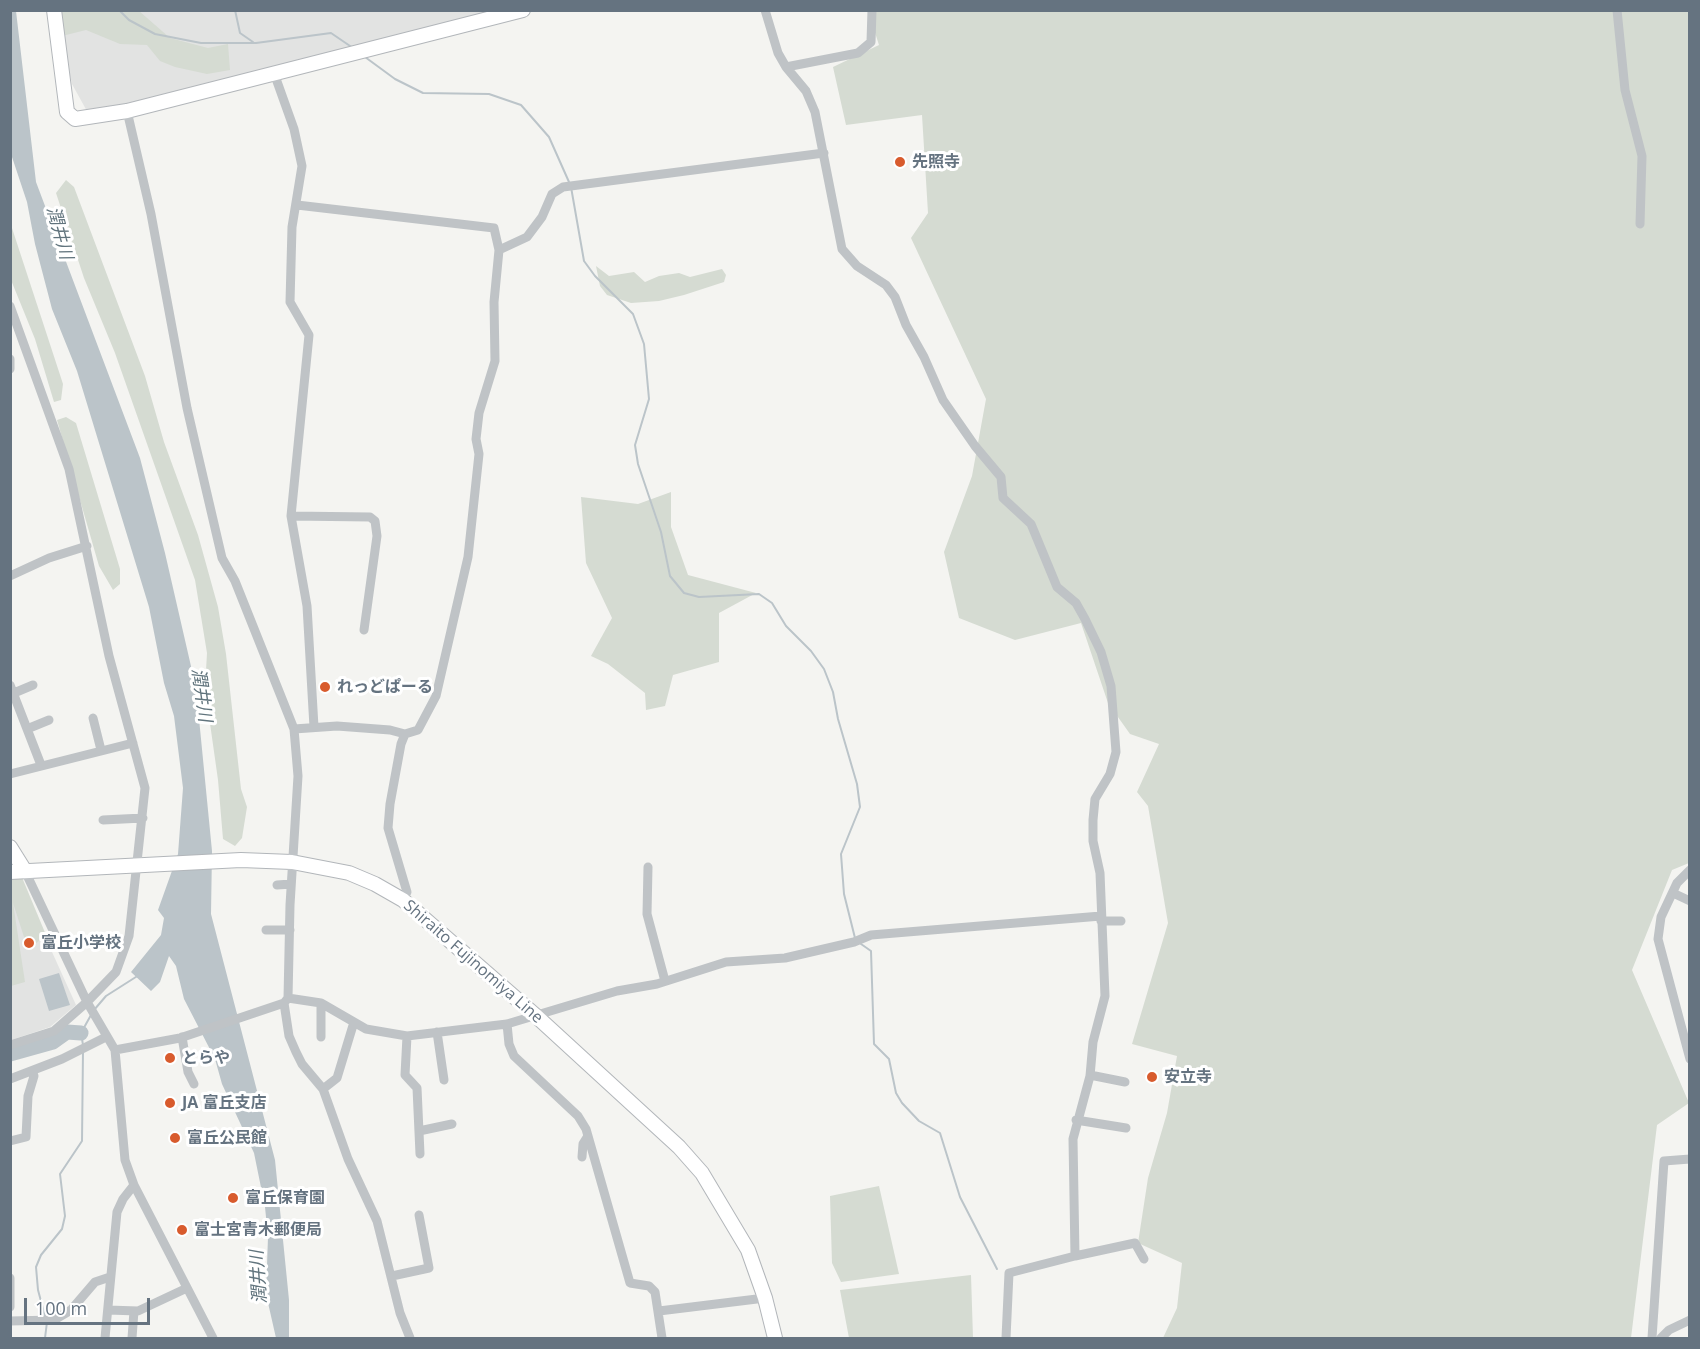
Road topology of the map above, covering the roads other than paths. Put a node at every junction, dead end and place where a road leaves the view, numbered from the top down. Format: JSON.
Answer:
{"nodes":[{"id":1,"x":54,"y":10,"type":"edge"},
{"id":2,"x":523,"y":10,"type":"edge"},
{"id":3,"x":765,"y":10,"type":"edge"},
{"id":4,"x":872,"y":10,"type":"edge"},
{"id":5,"x":1617,"y":10,"type":"edge"},
{"id":6,"x":786,"y":67,"type":"junction"},
{"id":7,"x":274,"y":73,"type":"junction"},
{"id":8,"x":127,"y":111,"type":"junction"},
{"id":9,"x":824,"y":153,"type":"junction"},
{"id":10,"x":297,"y":205,"type":"junction"},
{"id":11,"x":1640,"y":224,"type":"dead end"},
{"id":12,"x":499,"y":250,"type":"junction"},
{"id":13,"x":12,"y":313,"type":"edge"},
{"id":14,"x":10,"y":359,"type":"edge"},
{"id":15,"x":10,"y":369,"type":"edge"},
{"id":16,"x":291,"y":516,"type":"junction"},
{"id":17,"x":87,"y":546,"type":"junction"},
{"id":18,"x":10,"y":576,"type":"edge"},
{"id":19,"x":364,"y":630,"type":"dead end"},
{"id":20,"x":33,"y":685,"type":"dead end"},
{"id":21,"x":12,"y":689,"type":"edge"},
{"id":22,"x":93,"y":718,"type":"dead end"},
{"id":23,"x":49,"y":720,"type":"dead end"},
{"id":24,"x":315,"y":727,"type":"junction"},
{"id":25,"x":27,"y":729,"type":"junction"},
{"id":26,"x":294,"y":729,"type":"junction"},
{"id":27,"x":405,"y":734,"type":"junction"},
{"id":28,"x":133,"y":742,"type":"junction"},
{"id":29,"x":101,"y":750,"type":"junction"},
{"id":30,"x":41,"y":765,"type":"junction"},
{"id":31,"x":10,"y":774,"type":"edge"},
{"id":32,"x":143,"y":818,"type":"junction"},
{"id":33,"x":103,"y":820,"type":"dead end"},
{"id":34,"x":10,"y":847,"type":"edge"},
{"id":35,"x":292,"y":862,"type":"junction"},
{"id":36,"x":140,"y":865,"type":"junction"},
{"id":37,"x":648,"y":867,"type":"dead end"},
{"id":38,"x":1689,"y":870,"type":"edge"},
{"id":39,"x":17,"y":872,"type":"edge"},
{"id":40,"x":291,"y":884,"type":"junction"},
{"id":41,"x":277,"y":885,"type":"dead end"},
{"id":42,"x":1673,"y":893,"type":"junction"},
{"id":43,"x":403,"y":900,"type":"junction"},
{"id":44,"x":1689,"y":901,"type":"edge"},
{"id":45,"x":1101,"y":918,"type":"junction"},
{"id":46,"x":1121,"y":921,"type":"dead end"},
{"id":47,"x":266,"y":930,"type":"dead end"},
{"id":48,"x":290,"y":930,"type":"junction"},
{"id":49,"x":665,"y":981,"type":"junction"},
{"id":50,"x":286,"y":1001,"type":"junction"},
{"id":51,"x":87,"y":1002,"type":"junction"},
{"id":52,"x":321,"y":1003,"type":"junction"},
{"id":53,"x":535,"y":1015,"type":"junction"},
{"id":54,"x":354,"y":1022,"type":"junction"},
{"id":55,"x":507,"y":1024,"type":"junction"},
{"id":56,"x":437,"y":1032,"type":"junction"},
{"id":57,"x":104,"y":1033,"type":"junction"},
{"id":58,"x":407,"y":1036,"type":"junction"},
{"id":59,"x":182,"y":1037,"type":"junction"},
{"id":60,"x":321,"y":1037,"type":"dead end"},
{"id":61,"x":10,"y":1045,"type":"edge"},
{"id":62,"x":115,"y":1050,"type":"junction"},
{"id":63,"x":1689,"y":1059,"type":"edge"},
{"id":64,"x":32,"y":1071,"type":"junction"},
{"id":65,"x":1090,"y":1074,"type":"junction"},
{"id":66,"x":10,"y":1078,"type":"edge"},
{"id":67,"x":444,"y":1080,"type":"dead end"},
{"id":68,"x":1125,"y":1083,"type":"dead end"},
{"id":69,"x":194,"y":1084,"type":"dead end"},
{"id":70,"x":323,"y":1089,"type":"junction"},
{"id":71,"x":1076,"y":1120,"type":"junction"},
{"id":72,"x":452,"y":1124,"type":"dead end"},
{"id":73,"x":1126,"y":1128,"type":"dead end"},
{"id":74,"x":419,"y":1131,"type":"junction"},
{"id":75,"x":588,"y":1136,"type":"junction"},
{"id":76,"x":10,"y":1141,"type":"edge"},
{"id":77,"x":420,"y":1154,"type":"dead end"},
{"id":78,"x":582,"y":1157,"type":"dead end"},
{"id":79,"x":1689,"y":1159,"type":"edge"},
{"id":80,"x":134,"y":1185,"type":"junction"},
{"id":81,"x":419,"y":1215,"type":"dead end"},
{"id":82,"x":1075,"y":1256,"type":"junction"},
{"id":83,"x":1144,"y":1259,"type":"dead end"},
{"id":84,"x":392,"y":1276,"type":"junction"},
{"id":85,"x":110,"y":1277,"type":"junction"},
{"id":86,"x":10,"y":1278,"type":"edge"},
{"id":87,"x":187,"y":1288,"type":"junction"},
{"id":88,"x":765,"y":1298,"type":"junction"},
{"id":89,"x":10,"y":1307,"type":"edge"},
{"id":90,"x":108,"y":1310,"type":"junction"},
{"id":91,"x":134,"y":1311,"type":"junction"},
{"id":92,"x":659,"y":1311,"type":"junction"},
{"id":93,"x":1689,"y":1320,"type":"edge"},
{"id":94,"x":10,"y":1321,"type":"edge"},
{"id":95,"x":105,"y":1338,"type":"edge"},
{"id":96,"x":132,"y":1338,"type":"edge"},
{"id":97,"x":213,"y":1338,"type":"edge"},
{"id":98,"x":410,"y":1338,"type":"edge"},
{"id":99,"x":662,"y":1338,"type":"edge"},
{"id":100,"x":775,"y":1338,"type":"edge"},
{"id":101,"x":1006,"y":1338,"type":"edge"},
{"id":102,"x":1652,"y":1338,"type":"edge"},
{"id":103,"x":1660,"y":1338,"type":"edge"}],
"edges":[{"from":1,"to":8,"type":"main road"},
{"from":2,"to":7,"type":"main road"},
{"from":3,"to":6,"type":"street"},
{"from":4,"to":6,"type":"street"},
{"from":5,"to":11,"type":"street"},
{"from":6,"to":9,"type":"street"},
{"from":7,"to":8,"type":"main road"},
{"from":7,"to":10,"type":"street"},
{"from":8,"to":26,"type":"street"},
{"from":9,"to":12,"type":"street"},
{"from":9,"to":45,"type":"street"},
{"from":10,"to":12,"type":"street"},
{"from":10,"to":16,"type":"street"},
{"from":12,"to":27,"type":"street"},
{"from":13,"to":17,"type":"street"},
{"from":14,"to":15,"type":"street"},
{"from":16,"to":19,"type":"street"},
{"from":16,"to":24,"type":"street"},
{"from":17,"to":18,"type":"street"},
{"from":17,"to":28,"type":"street"},
{"from":20,"to":21,"type":"street"},
{"from":21,"to":25,"type":"street"},
{"from":22,"to":29,"type":"street"},
{"from":23,"to":25,"type":"street"},
{"from":24,"to":26,"type":"street"},
{"from":24,"to":27,"type":"street"},
{"from":25,"to":30,"type":"street"},
{"from":26,"to":35,"type":"street"},
{"from":27,"to":43,"type":"street"},
{"from":28,"to":29,"type":"street"},
{"from":28,"to":32,"type":"street"},
{"from":29,"to":30,"type":"street"},
{"from":30,"to":31,"type":"street"},
{"from":32,"to":33,"type":"street"},
{"from":32,"to":36,"type":"street"},
{"from":34,"to":39,"type":"main road"},
{"from":35,"to":36,"type":"main road","name":"Shiraito Fujinomiya Line"},
{"from":35,"to":40,"type":"street"},
{"from":35,"to":43,"type":"main road","name":"Shiraito Fujinomiya Line"},
{"from":36,"to":39,"type":"main road","name":"Shiraito Fujinomiya Line"},
{"from":36,"to":51,"type":"street"},
{"from":37,"to":49,"type":"street"},
{"from":38,"to":42,"type":"street"},
{"from":39,"to":51,"type":"street"},
{"from":40,"to":41,"type":"street"},
{"from":40,"to":48,"type":"street"},
{"from":42,"to":44,"type":"street"},
{"from":42,"to":63,"type":"street"},
{"from":43,"to":53,"type":"main road","name":"Shiraito Fujinomiya Line"},
{"from":45,"to":46,"type":"street"},
{"from":45,"to":49,"type":"street"},
{"from":45,"to":65,"type":"street"},
{"from":47,"to":48,"type":"street"},
{"from":48,"to":50,"type":"street"},
{"from":49,"to":53,"type":"street"},
{"from":50,"to":52,"type":"street"},
{"from":50,"to":59,"type":"street"},
{"from":50,"to":70,"type":"street"},
{"from":51,"to":57,"type":"street"},
{"from":51,"to":61,"type":"street"},
{"from":52,"to":54,"type":"street"},
{"from":52,"to":60,"type":"street"},
{"from":53,"to":55,"type":"street"},
{"from":53,"to":88,"type":"main road","name":"Shiraito Fujinomiya Line"},
{"from":54,"to":58,"type":"street"},
{"from":54,"to":70,"type":"street"},
{"from":55,"to":56,"type":"street"},
{"from":55,"to":75,"type":"street"},
{"from":56,"to":58,"type":"street"},
{"from":56,"to":67,"type":"street"},
{"from":57,"to":62,"type":"street"},
{"from":57,"to":64,"type":"street"},
{"from":58,"to":74,"type":"street"},
{"from":59,"to":62,"type":"street"},
{"from":59,"to":69,"type":"street"},
{"from":62,"to":80,"type":"street"},
{"from":64,"to":66,"type":"street"},
{"from":64,"to":76,"type":"street"},
{"from":65,"to":68,"type":"street"},
{"from":65,"to":71,"type":"street"},
{"from":70,"to":84,"type":"street"},
{"from":71,"to":73,"type":"street"},
{"from":71,"to":82,"type":"street"},
{"from":72,"to":74,"type":"street"},
{"from":74,"to":77,"type":"street"},
{"from":75,"to":78,"type":"street"},
{"from":75,"to":92,"type":"street"},
{"from":79,"to":102,"type":"street"},
{"from":80,"to":85,"type":"street"},
{"from":80,"to":87,"type":"street"},
{"from":81,"to":84,"type":"street"},
{"from":82,"to":83,"type":"street"},
{"from":82,"to":101,"type":"street"},
{"from":84,"to":98,"type":"street"},
{"from":85,"to":90,"type":"street"},
{"from":85,"to":94,"type":"street"},
{"from":86,"to":89,"type":"street"},
{"from":87,"to":91,"type":"street"},
{"from":87,"to":97,"type":"street"},
{"from":88,"to":92,"type":"street"},
{"from":88,"to":100,"type":"main road","name":"Shiraito Fujinomiya Line"},
{"from":90,"to":91,"type":"street"},
{"from":90,"to":95,"type":"street"},
{"from":91,"to":96,"type":"street"},
{"from":92,"to":99,"type":"street"},
{"from":93,"to":103,"type":"street"}]}
